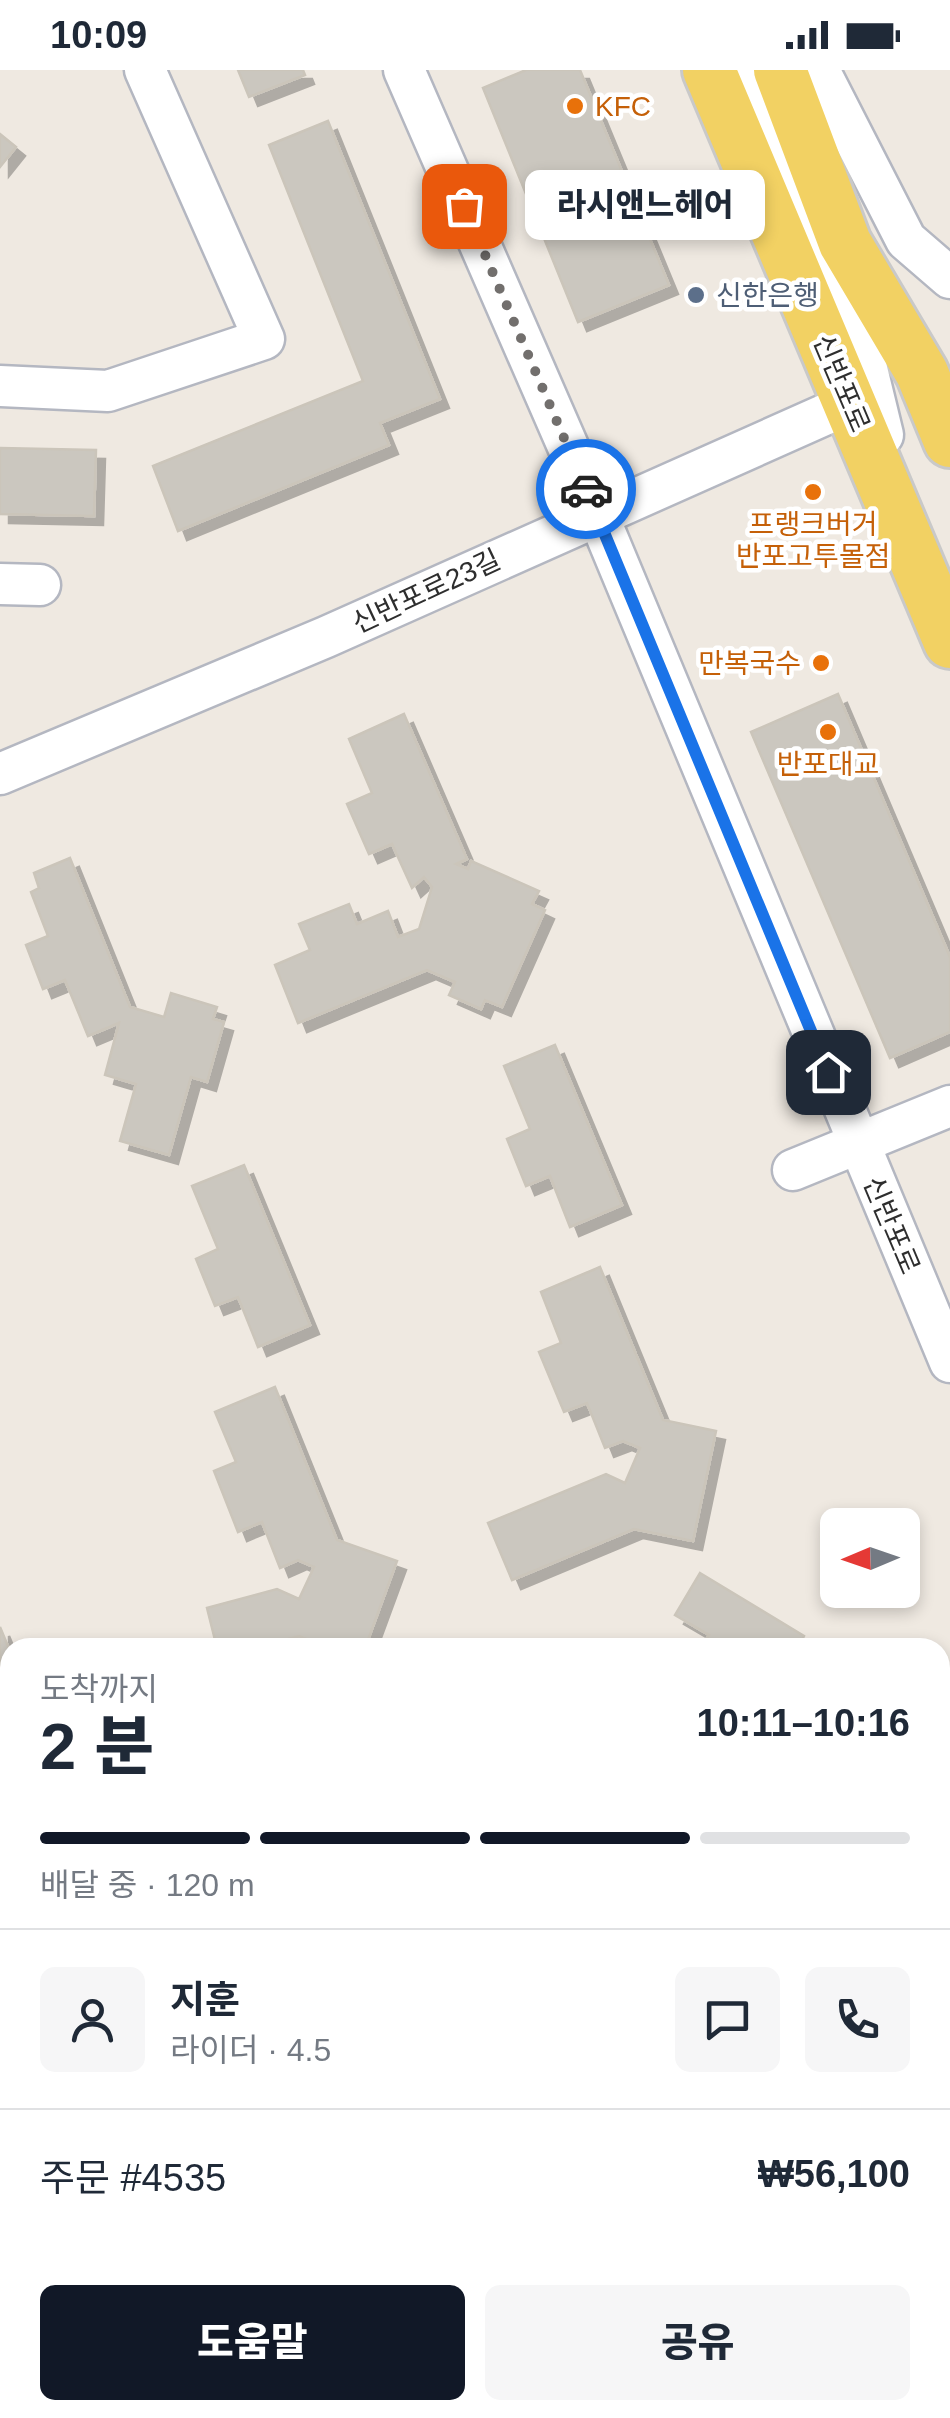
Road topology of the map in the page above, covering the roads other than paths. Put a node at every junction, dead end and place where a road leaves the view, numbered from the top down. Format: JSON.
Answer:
{"nodes":[{"id":1,"x":145,"y":70,"type":"edge"},
{"id":2,"x":404,"y":70,"type":"edge"},
{"id":3,"x":709,"y":70,"type":"edge"},
{"id":4,"x":741,"y":70,"type":"edge"},
{"id":5,"x":754,"y":70,"type":"edge"},
{"id":6,"x":780,"y":70,"type":"edge"},
{"id":7,"x":819,"y":70,"type":"edge"},
{"id":8,"x":845,"y":242,"type":"junction"},
{"id":9,"x":950,"y":278,"type":"edge"},
{"id":10,"x":847,"y":295,"type":"junction"},
{"id":11,"x":0,"y":386,"type":"edge"},
{"id":12,"x":856,"y":414,"type":"junction"},
{"id":13,"x":950,"y":441,"type":"edge"},
{"id":14,"x":597,"y":513,"type":"junction"},
{"id":15,"x":0,"y":584,"type":"edge"},
{"id":16,"x":40,"y":585,"type":"dead end"},
{"id":17,"x":950,"y":600,"type":"edge"},
{"id":18,"x":950,"y":642,"type":"edge"},
{"id":19,"x":0,"y":774,"type":"edge"},
{"id":20,"x":950,"y":1106,"type":"edge"},
{"id":21,"x":857,"y":1142,"type":"junction"},
{"id":22,"x":793,"y":1170,"type":"dead end"},
{"id":23,"x":950,"y":1362,"type":"edge"}],
"edges":[{"from":1,"to":11,"type":"street"},
{"from":2,"to":14,"type":"street","name":"신반포로"},
{"from":3,"to":12,"type":"main road","name":"신반포로"},
{"from":4,"to":12,"type":"street"},
{"from":5,"to":10,"type":"street"},
{"from":6,"to":8,"type":"main road"},
{"from":7,"to":9,"type":"street"},
{"from":8,"to":10,"type":"street"},
{"from":8,"to":13,"type":"main road"},
{"from":10,"to":17,"type":"street"},
{"from":12,"to":14,"type":"street","name":"신반포로23길"},
{"from":12,"to":18,"type":"main road","name":"신반포로"},
{"from":14,"to":19,"type":"street","name":"신반포로23길"},
{"from":14,"to":21,"type":"street","name":"신반포로"},
{"from":15,"to":16,"type":"street"},
{"from":20,"to":21,"type":"street","name":"신반포로"},
{"from":21,"to":22,"type":"street"},
{"from":21,"to":23,"type":"street","name":"신반포로"}]}
